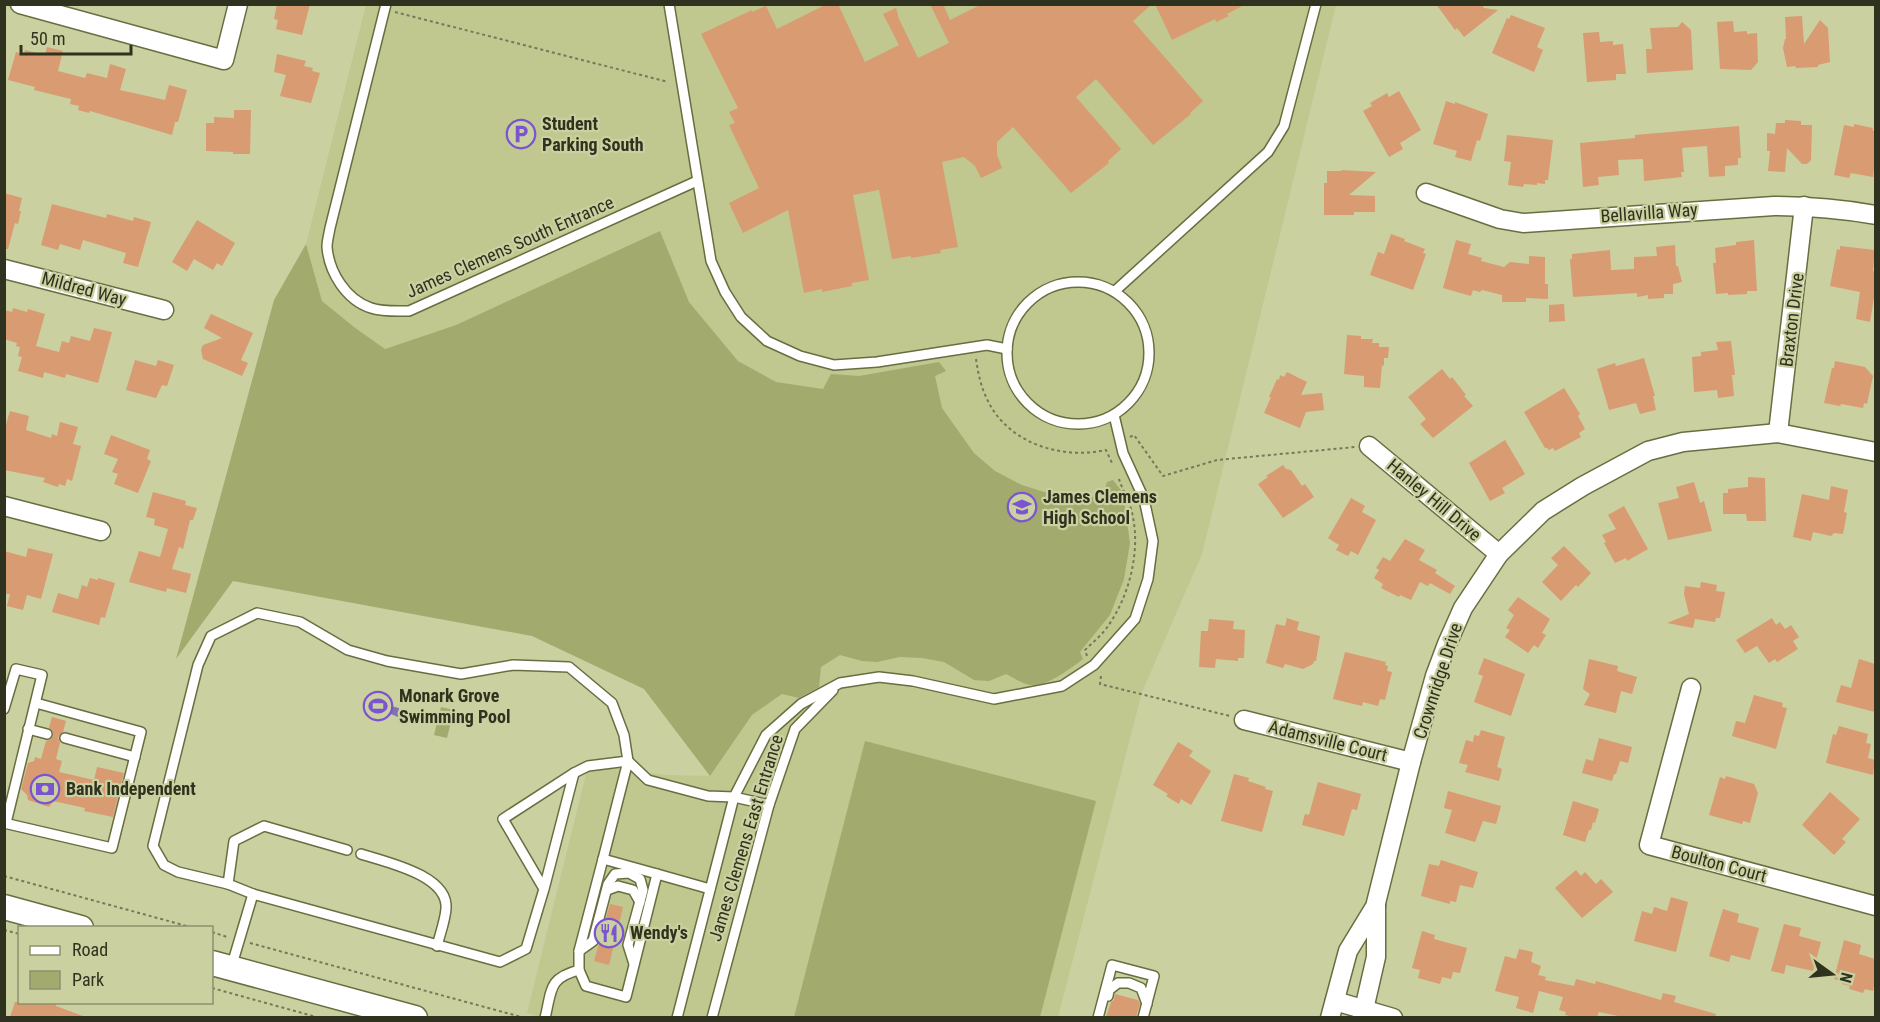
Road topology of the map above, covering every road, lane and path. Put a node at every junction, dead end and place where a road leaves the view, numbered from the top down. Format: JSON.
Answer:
{"nodes":[{"id":1,"x":20,"y":4,"type":"edge"},
{"id":2,"x":238,"y":4,"type":"edge"},
{"id":3,"x":669,"y":4,"type":"edge"},
{"id":4,"x":1316,"y":4,"type":"edge"},
{"id":5,"x":389,"y":8,"type":"edge"},
{"id":6,"x":671,"y":81,"type":"dead end"},
{"id":7,"x":697,"y":182,"type":"junction"},
{"id":8,"x":1426,"y":193,"type":"dead end"},
{"id":9,"x":1804,"y":206,"type":"junction"},
{"id":10,"x":1875,"y":215,"type":"edge"},
{"id":11,"x":4,"y":269,"type":"edge"},
{"id":12,"x":1115,"y":291,"type":"junction"},
{"id":13,"x":164,"y":310,"type":"dead end"},
{"id":14,"x":1006,"y":349,"type":"junction"},
{"id":15,"x":976,"y":359,"type":"dead end"},
{"id":16,"x":1114,"y":415,"type":"junction"},
{"id":17,"x":1778,"y":433,"type":"junction"},
{"id":18,"x":1129,"y":438,"type":"dead end"},
{"id":19,"x":1370,"y":446,"type":"joint"},
{"id":20,"x":1875,"y":452,"type":"edge"},
{"id":21,"x":1112,"y":463,"type":"dead end"},
{"id":22,"x":1119,"y":479,"type":"dead end"},
{"id":23,"x":4,"y":506,"type":"edge"},
{"id":24,"x":101,"y":531,"type":"dead end"},
{"id":25,"x":1499,"y":554,"type":"junction"},
{"id":26,"x":1087,"y":656,"type":"dead end"},
{"id":27,"x":4,"y":666,"type":"edge"},
{"id":28,"x":16,"y":669,"type":"junction"},
{"id":29,"x":1101,"y":675,"type":"dead end"},
{"id":30,"x":840,"y":683,"type":"junction"},
{"id":31,"x":1691,"y":688,"type":"dead end"},
{"id":32,"x":36,"y":703,"type":"junction"},
{"id":33,"x":4,"y":709,"type":"edge"},
{"id":34,"x":1244,"y":720,"type":"joint"},
{"id":35,"x":28,"y":729,"type":"junction"},
{"id":36,"x":47,"y":734,"type":"dead end"},
{"id":37,"x":65,"y":738,"type":"dead end"},
{"id":38,"x":135,"y":757,"type":"junction"},
{"id":39,"x":628,"y":761,"type":"junction"},
{"id":40,"x":1411,"y":762,"type":"junction"},
{"id":41,"x":574,"y":773,"type":"junction"},
{"id":42,"x":734,"y":797,"type":"junction"},
{"id":43,"x":769,"y":805,"type":"junction"},
{"id":44,"x":5,"y":823,"type":"edge"},
{"id":45,"x":346,"y":850,"type":"dead end"},
{"id":46,"x":361,"y":854,"type":"dead end"},
{"id":47,"x":603,"y":859,"type":"junction"},
{"id":48,"x":657,"y":874,"type":"junction"},
{"id":49,"x":4,"y":876,"type":"edge"},
{"id":50,"x":228,"y":884,"type":"junction"},
{"id":51,"x":544,"y":889,"type":"junction"},
{"id":52,"x":710,"y":889,"type":"junction"},
{"id":53,"x":607,"y":890,"type":"junction"},
{"id":54,"x":253,"y":894,"type":"junction"},
{"id":55,"x":640,"y":902,"type":"junction"},
{"id":56,"x":1377,"y":903,"type":"junction"},
{"id":57,"x":1875,"y":906,"type":"edge"},
{"id":58,"x":4,"y":907,"type":"edge"},
{"id":59,"x":77,"y":926,"type":"edge"},
{"id":60,"x":190,"y":926,"type":"edge"},
{"id":61,"x":213,"y":932,"type":"edge"},
{"id":62,"x":240,"y":940,"type":"junction"},
{"id":63,"x":436,"y":945,"type":"junction"},
{"id":64,"x":579,"y":951,"type":"junction"},
{"id":65,"x":634,"y":964,"type":"junction"},
{"id":66,"x":221,"y":965,"type":"edge"},
{"id":67,"x":579,"y":970,"type":"junction"},
{"id":68,"x":213,"y":988,"type":"edge"},
{"id":69,"x":1147,"y":1004,"type":"junction"},
{"id":70,"x":1332,"y":1009,"type":"edge"},
{"id":71,"x":1363,"y":1013,"type":"edge"},
{"id":72,"x":320,"y":1017,"type":"edge"},
{"id":73,"x":415,"y":1017,"type":"edge"},
{"id":74,"x":525,"y":1017,"type":"edge"},
{"id":75,"x":545,"y":1017,"type":"edge"},
{"id":76,"x":677,"y":1017,"type":"edge"},
{"id":77,"x":712,"y":1017,"type":"edge"},
{"id":78,"x":1101,"y":1017,"type":"edge"},
{"id":79,"x":1143,"y":1017,"type":"edge"},
{"id":80,"x":1393,"y":1017,"type":"edge"}],
"edges":[{"from":1,"to":2,"type":"street"},
{"from":3,"to":7,"type":"lane"},
{"from":4,"to":12,"type":"lane"},
{"from":5,"to":6,"type":"path"},
{"from":5,"to":7,"type":"lane","name":"James Clemens South Entrance"},
{"from":7,"to":14,"type":"lane"},
{"from":8,"to":9,"type":"street","name":"Bellavilla Way"},
{"from":9,"to":10,"type":"street","name":"Bellavilla Way"},
{"from":9,"to":17,"type":"street","name":"Braxton Drive"},
{"from":11,"to":13,"type":"street","name":"Mildred Way"},
{"from":12,"to":14,"type":"lane"},
{"from":12,"to":16,"type":"lane"},
{"from":14,"to":16,"type":"lane"},
{"from":15,"to":21,"type":"path"},
{"from":16,"to":30,"type":"lane","name":"James Clemens East Entrance"},
{"from":17,"to":20,"type":"street","name":"Crownridge Drive"},
{"from":17,"to":25,"type":"street","name":"Crownridge Drive"},
{"from":18,"to":19,"type":"path"},
{"from":19,"to":25,"type":"street","name":"Hanley Hill Drive"},
{"from":22,"to":26,"type":"path"},
{"from":23,"to":24,"type":"street"},
{"from":25,"to":40,"type":"street","name":"Crownridge Drive"},
{"from":27,"to":28,"type":"lane"},
{"from":28,"to":32,"type":"lane"},
{"from":28,"to":33,"type":"lane"},
{"from":29,"to":34,"type":"path"},
{"from":30,"to":42,"type":"lane","name":"James Clemens East Entrance"},
{"from":30,"to":43,"type":"lane","name":"James Clemens East Entrance"},
{"from":31,"to":57,"type":"street","name":"Boulton Court"},
{"from":32,"to":35,"type":"lane"},
{"from":32,"to":38,"type":"lane"},
{"from":34,"to":40,"type":"street","name":"Adamsville Court"},
{"from":35,"to":36,"type":"lane"},
{"from":35,"to":44,"type":"lane"},
{"from":37,"to":38,"type":"lane"},
{"from":38,"to":44,"type":"lane"},
{"from":39,"to":41,"type":"lane"},
{"from":39,"to":42,"type":"lane"},
{"from":39,"to":47,"type":"lane"},
{"from":39,"to":50,"type":"lane"},
{"from":40,"to":56,"type":"street","name":"Crownridge Drive"},
{"from":41,"to":51,"type":"lane"},
{"from":41,"to":51,"type":"lane"},
{"from":42,"to":43,"type":"lane"},
{"from":42,"to":52,"type":"lane","name":"James Clemens East Entrance"},
{"from":43,"to":77,"type":"lane","name":"James Clemens East Entrance"},
{"from":45,"to":50,"type":"lane"},
{"from":46,"to":63,"type":"lane"},
{"from":47,"to":48,"type":"lane"},
{"from":47,"to":64,"type":"lane"},
{"from":48,"to":52,"type":"lane"},
{"from":48,"to":65,"type":"lane"},
{"from":49,"to":60,"type":"path"},
{"from":50,"to":54,"type":"lane"},
{"from":51,"to":63,"type":"lane"},
{"from":52,"to":76,"type":"lane","name":"James Clemens East Entrance"},
{"from":53,"to":55,"type":"lane"},
{"from":53,"to":55,"type":"lane"},
{"from":53,"to":64,"type":"lane"},
{"from":54,"to":62,"type":"lane"},
{"from":54,"to":63,"type":"lane"},
{"from":55,"to":65,"type":"lane"},
{"from":56,"to":70,"type":"street","name":"Crownridge Drive"},
{"from":56,"to":71,"type":"street","name":"Crownridge Drive"},
{"from":58,"to":59,"type":"main road"},
{"from":61,"to":62,"type":"path"},
{"from":62,"to":66,"type":"lane"},
{"from":62,"to":74,"type":"path"},
{"from":64,"to":67,"type":"lane"},
{"from":65,"to":67,"type":"lane"},
{"from":66,"to":73,"type":"main road"},
{"from":67,"to":75,"type":"lane"},
{"from":68,"to":72,"type":"path"},
{"from":69,"to":78,"type":"lane"},
{"from":69,"to":78,"type":"lane"},
{"from":69,"to":79,"type":"lane"},
{"from":70,"to":71,"type":"street"},
{"from":71,"to":80,"type":"street"}]}
